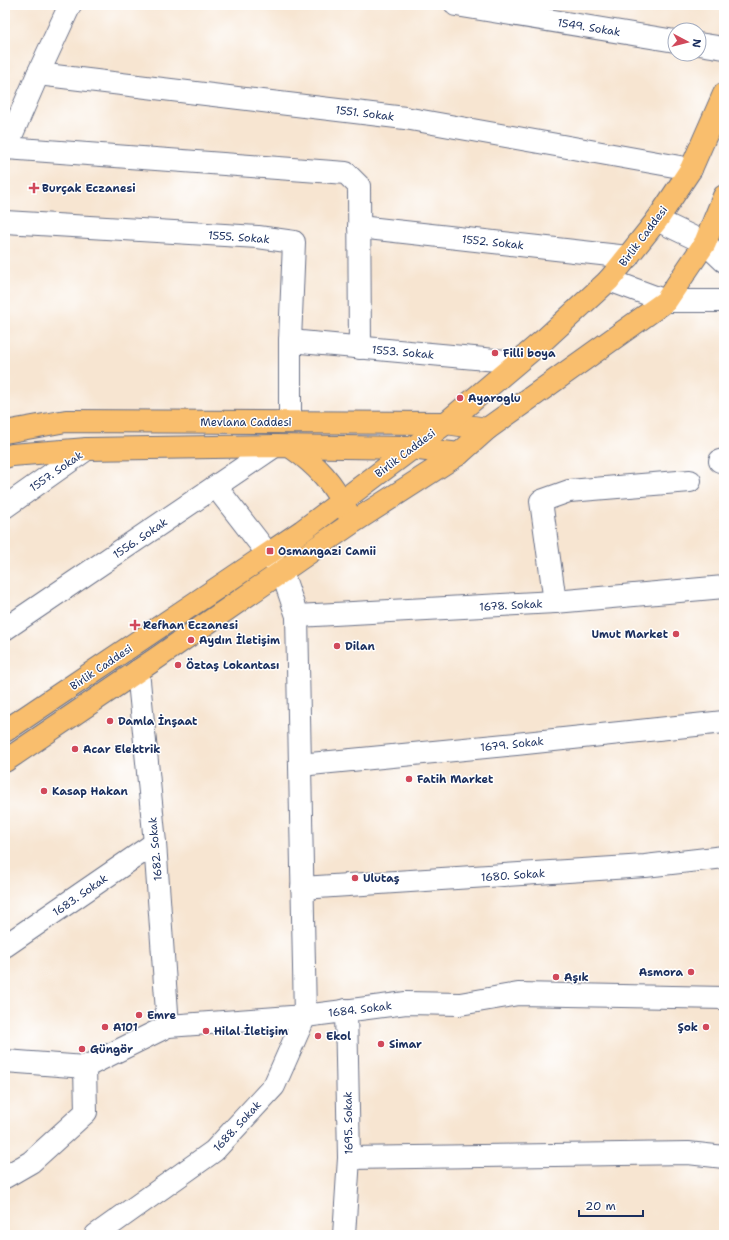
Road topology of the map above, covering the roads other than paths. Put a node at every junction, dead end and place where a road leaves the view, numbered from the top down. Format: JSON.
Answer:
{"nodes":[{"id":1,"x":70,"y":5,"type":"edge"},
{"id":2,"x":456,"y":5,"type":"edge"},
{"id":3,"x":479,"y":7,"type":"edge"},
{"id":4,"x":667,"y":39,"type":"edge"},
{"id":5,"x":707,"y":45,"type":"edge"},
{"id":6,"x":724,"y":48,"type":"edge"},
{"id":7,"x":38,"y":74,"type":"junction"},
{"id":8,"x":724,"y":94,"type":"edge"},
{"id":9,"x":5,"y":149,"type":"edge"},
{"id":10,"x":691,"y":169,"type":"junction"},
{"id":11,"x":724,"y":196,"type":"edge"},
{"id":12,"x":657,"y":220,"type":"junction"},
{"id":13,"x":5,"y":222,"type":"edge"},
{"id":14,"x":359,"y":227,"type":"junction"},
{"id":15,"x":705,"y":243,"type":"junction"},
{"id":16,"x":628,"y":257,"type":"junction"},
{"id":17,"x":724,"y":261,"type":"edge"},
{"id":18,"x":609,"y":280,"type":"junction"},
{"id":19,"x":666,"y":300,"type":"junction"},
{"id":20,"x":724,"y":301,"type":"edge"},
{"id":21,"x":290,"y":341,"type":"junction"},
{"id":22,"x":360,"y":348,"type":"junction"},
{"id":23,"x":517,"y":362,"type":"junction"},
{"id":24,"x":290,"y":422,"type":"junction"},
{"id":25,"x":446,"y":423,"type":"junction"},
{"id":26,"x":487,"y":430,"type":"junction"},
{"id":27,"x":5,"y":432,"type":"edge"},
{"id":28,"x":283,"y":446,"type":"junction"},
{"id":29,"x":411,"y":448,"type":"junction"},
{"id":30,"x":87,"y":449,"type":"junction"},
{"id":31,"x":459,"y":454,"type":"junction"},
{"id":32,"x":5,"y":457,"type":"edge"},
{"id":33,"x":690,"y":481,"type":"dead end"},
{"id":34,"x":216,"y":486,"type":"junction"},
{"id":35,"x":342,"y":501,"type":"junction"},
{"id":36,"x":5,"y":507,"type":"edge"},
{"id":37,"x":352,"y":523,"type":"junction"},
{"id":38,"x":268,"y":554,"type":"junction"},
{"id":39,"x":282,"y":572,"type":"junction"},
{"id":40,"x":724,"y":587,"type":"edge"},
{"id":41,"x":555,"y":602,"type":"junction"},
{"id":42,"x":297,"y":616,"type":"junction"},
{"id":43,"x":5,"y":629,"type":"edge"},
{"id":44,"x":138,"y":671,"type":"junction"},
{"id":45,"x":724,"y":722,"type":"edge"},
{"id":46,"x":5,"y":732,"type":"edge"},
{"id":47,"x":5,"y":761,"type":"edge"},
{"id":48,"x":300,"y":765,"type":"junction"},
{"id":49,"x":156,"y":843,"type":"junction"},
{"id":50,"x":724,"y":857,"type":"edge"},
{"id":51,"x":302,"y":888,"type":"junction"},
{"id":52,"x":5,"y":946,"type":"edge"},
{"id":53,"x":724,"y":998,"type":"edge"},
{"id":54,"x":346,"y":1010,"type":"junction"},
{"id":55,"x":305,"y":1016,"type":"junction"},
{"id":56,"x":168,"y":1026,"type":"junction"},
{"id":57,"x":5,"y":1061,"type":"edge"},
{"id":58,"x":85,"y":1067,"type":"junction"},
{"id":59,"x":724,"y":1157,"type":"edge"},
{"id":60,"x":349,"y":1158,"type":"junction"},
{"id":61,"x":5,"y":1177,"type":"edge"},
{"id":62,"x":96,"y":1235,"type":"edge"},
{"id":63,"x":344,"y":1235,"type":"edge"}],
"edges":[{"from":1,"to":7,"type":"street"},
{"from":2,"to":3,"type":"street","name":"1549. Sokak"},
{"from":3,"to":4,"type":"street","name":"1549. Sokak"},
{"from":5,"to":6,"type":"street"},
{"from":7,"to":9,"type":"street"},
{"from":7,"to":10,"type":"street","name":"1551. Sokak"},
{"from":8,"to":10,"type":"main road","name":"Birlik Caddesi"},
{"from":9,"to":14,"type":"street"},
{"from":10,"to":12,"type":"main road","name":"Birlik Caddesi"},
{"from":11,"to":15,"type":"main road"},
{"from":12,"to":15,"type":"street"},
{"from":12,"to":16,"type":"main road","name":"Birlik Caddesi"},
{"from":13,"to":21,"type":"street","name":"1555. Sokak"},
{"from":14,"to":16,"type":"street","name":"1552. Sokak"},
{"from":14,"to":22,"type":"street"},
{"from":15,"to":17,"type":"street"},
{"from":15,"to":19,"type":"main road"},
{"from":16,"to":18,"type":"main road","name":"Birlik Caddesi"},
{"from":18,"to":19,"type":"street"},
{"from":18,"to":23,"type":"main road","name":"Birlik Caddesi"},
{"from":19,"to":20,"type":"street"},
{"from":19,"to":26,"type":"main road"},
{"from":21,"to":22,"type":"street","name":"1553. Sokak"},
{"from":21,"to":24,"type":"street","name":"1555. Sokak"},
{"from":22,"to":23,"type":"street","name":"1553. Sokak"},
{"from":23,"to":25,"type":"main road","name":"Birlik Caddesi"},
{"from":24,"to":25,"type":"main road","name":"Mevlana Caddesi"},
{"from":24,"to":27,"type":"main road","name":"Mevlana Caddesi"},
{"from":25,"to":26,"type":"main road","name":"Mevlana Caddesi"},
{"from":25,"to":29,"type":"main road","name":"Birlik Caddesi"},
{"from":26,"to":31,"type":"main road"},
{"from":28,"to":29,"type":"main road"},
{"from":28,"to":30,"type":"main road"},
{"from":28,"to":34,"type":"street","name":"1556. Sokak"},
{"from":28,"to":35,"type":"main road"},
{"from":29,"to":31,"type":"main road"},
{"from":29,"to":35,"type":"main road","name":"Birlik Caddesi"},
{"from":30,"to":32,"type":"main road"},
{"from":30,"to":36,"type":"street","name":"1557. Sokak"},
{"from":31,"to":37,"type":"main road"},
{"from":33,"to":41,"type":"street"},
{"from":34,"to":38,"type":"street"},
{"from":34,"to":43,"type":"street","name":"1556. Sokak"},
{"from":35,"to":37,"type":"main road"},
{"from":35,"to":38,"type":"main road","name":"Birlik Caddesi"},
{"from":37,"to":39,"type":"main road"},
{"from":38,"to":39,"type":"street"},
{"from":38,"to":46,"type":"main road","name":"Birlik Caddesi"},
{"from":39,"to":42,"type":"street"},
{"from":39,"to":44,"type":"main road"},
{"from":40,"to":41,"type":"street","name":"1678. Sokak"},
{"from":41,"to":42,"type":"street","name":"1678. Sokak"},
{"from":42,"to":48,"type":"street"},
{"from":44,"to":47,"type":"main road"},
{"from":44,"to":49,"type":"street","name":"1682. Sokak"},
{"from":45,"to":48,"type":"street","name":"1679. Sokak"},
{"from":48,"to":51,"type":"street"},
{"from":49,"to":52,"type":"street","name":"1683. Sokak"},
{"from":49,"to":56,"type":"street","name":"1682. Sokak"},
{"from":50,"to":51,"type":"street","name":"1680. Sokak"},
{"from":51,"to":55,"type":"street"},
{"from":53,"to":54,"type":"street","name":"1684. Sokak"},
{"from":54,"to":55,"type":"street","name":"1684. Sokak"},
{"from":54,"to":60,"type":"street","name":"1695. Sokak"},
{"from":55,"to":56,"type":"street","name":"1684. Sokak"},
{"from":55,"to":62,"type":"street","name":"1688. Sokak"},
{"from":56,"to":58,"type":"street","name":"1684. Sokak"},
{"from":57,"to":58,"type":"street"},
{"from":58,"to":61,"type":"street"},
{"from":59,"to":60,"type":"street"},
{"from":60,"to":63,"type":"street","name":"1695. Sokak"}]}
